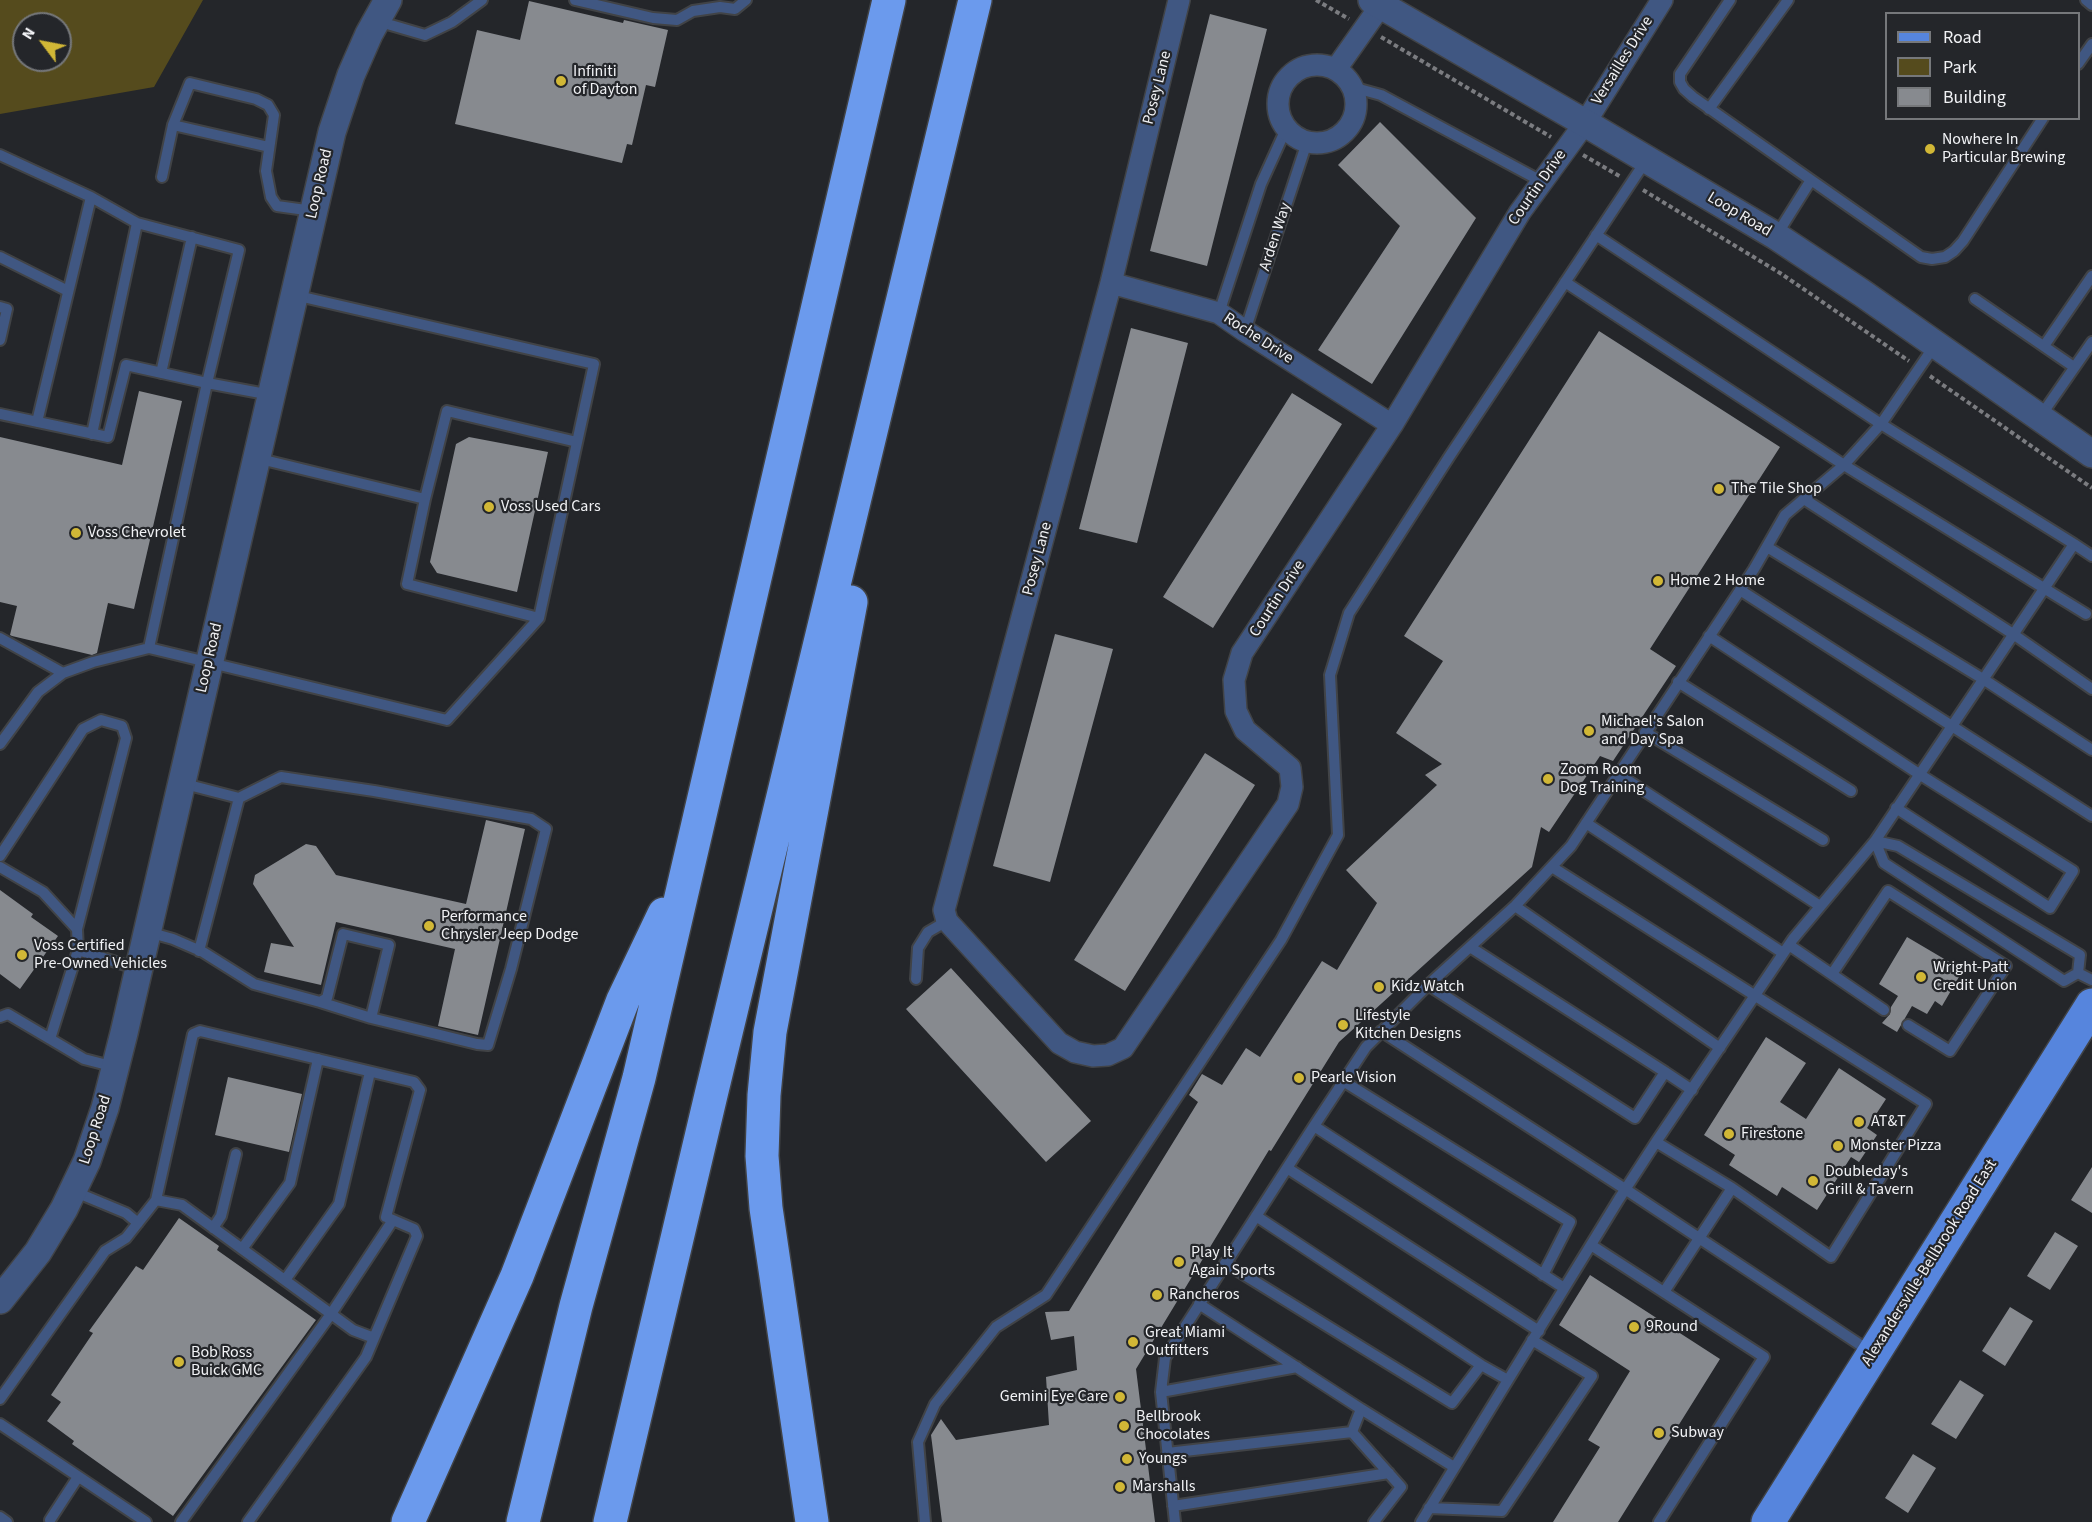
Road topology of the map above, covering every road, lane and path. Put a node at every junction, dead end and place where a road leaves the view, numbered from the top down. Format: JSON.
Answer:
{"nodes":[{"id":1,"x":482,"y":0,"type":"edge"},
{"id":2,"x":575,"y":0,"type":"edge"},
{"id":3,"x":746,"y":0,"type":"edge"},
{"id":4,"x":889,"y":0,"type":"edge"},
{"id":5,"x":975,"y":0,"type":"edge"},
{"id":6,"x":1179,"y":0,"type":"edge"},
{"id":7,"x":1316,"y":0,"type":"edge"},
{"id":8,"x":1662,"y":0,"type":"edge"},
{"id":9,"x":1730,"y":0,"type":"edge"},
{"id":10,"x":1788,"y":0,"type":"edge"},
{"id":11,"x":2086,"y":0,"type":"edge"},
{"id":12,"x":1376,"y":3,"type":"edge"},
{"id":13,"x":2092,"y":5,"type":"edge"},
{"id":14,"x":382,"y":10,"type":"edge"},
{"id":15,"x":1334,"y":10,"type":"dead end"},
{"id":16,"x":2092,"y":44,"type":"edge"},
{"id":17,"x":1396,"y":46,"type":"dead end"},
{"id":18,"x":2080,"y":62,"type":"edge"},
{"id":19,"x":1336,"y":69,"type":"junction"},
{"id":20,"x":1352,"y":87,"type":"junction"},
{"id":21,"x":1709,"y":109,"type":"junction"},
{"id":22,"x":2042,"y":120,"type":"edge"},
{"id":23,"x":1585,"y":123,"type":"junction"},
{"id":24,"x":173,"y":125,"type":"junction"},
{"id":25,"x":1286,"y":129,"type":"junction"},
{"id":26,"x":1548,"y":135,"type":"dead end"},
{"id":27,"x":1307,"y":142,"type":"junction"},
{"id":28,"x":269,"y":147,"type":"junction"},
{"id":29,"x":0,"y":155,"type":"edge"},
{"id":30,"x":1585,"y":156,"type":"dead end"},
{"id":31,"x":1647,"y":159,"type":"junction"},
{"id":32,"x":162,"y":177,"type":"dead end"},
{"id":33,"x":1811,"y":180,"type":"junction"},
{"id":34,"x":1541,"y":181,"type":"junction"},
{"id":35,"x":1631,"y":183,"type":"junction"},
{"id":36,"x":927,"y":196,"type":"junction"},
{"id":37,"x":91,"y":197,"type":"junction"},
{"id":38,"x":314,"y":211,"type":"junction"},
{"id":39,"x":138,"y":223,"type":"junction"},
{"id":40,"x":1596,"y":235,"type":"junction"},
{"id":41,"x":1776,"y":236,"type":"junction"},
{"id":42,"x":192,"y":237,"type":"junction"},
{"id":43,"x":0,"y":257,"type":"edge"},
{"id":44,"x":2092,"y":276,"type":"edge"},
{"id":45,"x":1566,"y":282,"type":"junction"},
{"id":46,"x":1111,"y":283,"type":"junction"},
{"id":47,"x":68,"y":291,"type":"junction"},
{"id":48,"x":294,"y":295,"type":"junction"},
{"id":49,"x":1975,"y":299,"type":"dead end"},
{"id":50,"x":0,"y":307,"type":"edge"},
{"id":51,"x":1219,"y":313,"type":"junction"},
{"id":52,"x":1245,"y":331,"type":"junction"},
{"id":53,"x":0,"y":340,"type":"edge"},
{"id":54,"x":2092,"y":342,"type":"edge"},
{"id":55,"x":1936,"y":345,"type":"junction"},
{"id":56,"x":2044,"y":346,"type":"junction"},
{"id":57,"x":2074,"y":367,"type":"junction"},
{"id":58,"x":1919,"y":369,"type":"junction"},
{"id":59,"x":161,"y":373,"type":"junction"},
{"id":60,"x":207,"y":383,"type":"junction"},
{"id":61,"x":271,"y":395,"type":"junction"},
{"id":62,"x":0,"y":414,"type":"edge"},
{"id":63,"x":2040,"y":417,"type":"junction"},
{"id":64,"x":37,"y":422,"type":"junction"},
{"id":65,"x":1881,"y":424,"type":"junction"},
{"id":66,"x":1392,"y":425,"type":"junction"},
{"id":67,"x":92,"y":434,"type":"junction"},
{"id":68,"x":577,"y":442,"type":"junction"},
{"id":69,"x":2092,"y":454,"type":"edge"},
{"id":70,"x":256,"y":458,"type":"junction"},
{"id":71,"x":1844,"y":465,"type":"junction"},
{"id":72,"x":2092,"y":488,"type":"edge"},
{"id":73,"x":425,"y":499,"type":"junction"},
{"id":74,"x":1804,"y":499,"type":"junction"},
{"id":75,"x":2074,"y":544,"type":"junction"},
{"id":76,"x":1767,"y":547,"type":"junction"},
{"id":77,"x":2092,"y":556,"type":"edge"},
{"id":78,"x":2044,"y":587,"type":"junction"},
{"id":79,"x":1740,"y":590,"type":"junction"},
{"id":80,"x":2086,"y":614,"type":"dead end"},
{"id":81,"x":539,"y":618,"type":"junction"},
{"id":82,"x":2013,"y":634,"type":"junction"},
{"id":83,"x":1709,"y":636,"type":"junction"},
{"id":84,"x":0,"y":638,"type":"edge"},
{"id":85,"x":150,"y":648,"type":"junction"},
{"id":86,"x":209,"y":663,"type":"junction"},
{"id":87,"x":63,"y":673,"type":"junction"},
{"id":88,"x":1983,"y":679,"type":"junction"},
{"id":89,"x":1678,"y":682,"type":"junction"},
{"id":90,"x":2092,"y":689,"type":"edge"},
{"id":91,"x":1952,"y":726,"type":"junction"},
{"id":92,"x":1645,"y":732,"type":"junction"},
{"id":93,"x":0,"y":744,"type":"edge"},
{"id":94,"x":2092,"y":750,"type":"edge"},
{"id":95,"x":1618,"y":774,"type":"junction"},
{"id":96,"x":1919,"y":774,"type":"junction"},
{"id":97,"x":181,"y":783,"type":"junction"},
{"id":98,"x":1851,"y":791,"type":"dead end"},
{"id":99,"x":239,"y":798,"type":"junction"},
{"id":100,"x":1896,"y":808,"type":"junction"},
{"id":101,"x":2092,"y":816,"type":"edge"},
{"id":102,"x":1586,"y":824,"type":"junction"},
{"id":103,"x":1823,"y":840,"type":"dead end"},
{"id":104,"x":1875,"y":841,"type":"junction"},
{"id":105,"x":0,"y":856,"type":"edge"},
{"id":106,"x":691,"y":858,"type":"junction"},
{"id":107,"x":0,"y":867,"type":"edge"},
{"id":108,"x":1552,"y":867,"type":"junction"},
{"id":109,"x":1515,"y":906,"type":"junction"},
{"id":110,"x":1820,"y":906,"type":"junction"},
{"id":111,"x":947,"y":921,"type":"junction"},
{"id":112,"x":77,"y":929,"type":"junction"},
{"id":113,"x":147,"y":932,"type":"junction"},
{"id":114,"x":1470,"y":947,"type":"junction"},
{"id":115,"x":1786,"y":949,"type":"junction"},
{"id":116,"x":78,"y":950,"type":"junction"},
{"id":117,"x":199,"y":951,"type":"junction"},
{"id":118,"x":138,"y":969,"type":"junction"},
{"id":119,"x":2078,"y":973,"type":"junction"},
{"id":120,"x":1832,"y":974,"type":"junction"},
{"id":121,"x":916,"y":979,"type":"dead end"},
{"id":122,"x":2092,"y":980,"type":"edge"},
{"id":123,"x":1428,"y":985,"type":"junction"},
{"id":124,"x":1754,"y":996,"type":"junction"},
{"id":125,"x":320,"y":1002,"type":"junction"},
{"id":126,"x":2092,"y":1005,"type":"edge"},
{"id":127,"x":1884,"y":1010,"type":"dead end"},
{"id":128,"x":0,"y":1017,"type":"edge"},
{"id":129,"x":371,"y":1018,"type":"junction"},
{"id":130,"x":1908,"y":1025,"type":"dead end"},
{"id":131,"x":1381,"y":1031,"type":"junction"},
{"id":132,"x":50,"y":1038,"type":"junction"},
{"id":133,"x":1720,"y":1048,"type":"junction"},
{"id":134,"x":318,"y":1059,"type":"junction"},
{"id":135,"x":115,"y":1067,"type":"junction"},
{"id":136,"x":370,"y":1072,"type":"junction"},
{"id":137,"x":1665,"y":1072,"type":"junction"},
{"id":138,"x":1343,"y":1081,"type":"junction"},
{"id":139,"x":1692,"y":1090,"type":"junction"},
{"id":140,"x":1314,"y":1126,"type":"junction"},
{"id":141,"x":1656,"y":1142,"type":"junction"},
{"id":142,"x":236,"y":1154,"type":"dead end"},
{"id":143,"x":1287,"y":1168,"type":"junction"},
{"id":144,"x":1731,"y":1188,"type":"junction"},
{"id":145,"x":1625,"y":1189,"type":"junction"},
{"id":146,"x":73,"y":1191,"type":"junction"},
{"id":147,"x":156,"y":1200,"type":"junction"},
{"id":148,"x":1256,"y":1216,"type":"junction"},
{"id":149,"x":393,"y":1220,"type":"junction"},
{"id":150,"x":138,"y":1222,"type":"junction"},
{"id":151,"x":213,"y":1228,"type":"junction"},
{"id":152,"x":1699,"y":1238,"type":"junction"},
{"id":153,"x":1591,"y":1245,"type":"junction"},
{"id":154,"x":242,"y":1249,"type":"junction"},
{"id":155,"x":1225,"y":1263,"type":"junction"},
{"id":156,"x":1543,"y":1275,"type":"junction"},
{"id":157,"x":285,"y":1280,"type":"junction"},
{"id":158,"x":7,"y":1287,"type":"edge"},
{"id":159,"x":1564,"y":1288,"type":"junction"},
{"id":160,"x":1664,"y":1292,"type":"junction"},
{"id":161,"x":1199,"y":1304,"type":"junction"},
{"id":162,"x":331,"y":1314,"type":"junction"},
{"id":163,"x":1535,"y":1335,"type":"junction"},
{"id":164,"x":374,"y":1338,"type":"junction"},
{"id":165,"x":1874,"y":1353,"type":"junction"},
{"id":166,"x":1481,"y":1365,"type":"junction"},
{"id":167,"x":1297,"y":1367,"type":"junction"},
{"id":168,"x":1508,"y":1380,"type":"junction"},
{"id":169,"x":1161,"y":1392,"type":"junction"},
{"id":170,"x":0,"y":1399,"type":"edge"},
{"id":171,"x":1361,"y":1409,"type":"junction"},
{"id":172,"x":0,"y":1424,"type":"edge"},
{"id":173,"x":1352,"y":1432,"type":"junction"},
{"id":174,"x":1167,"y":1453,"type":"junction"},
{"id":175,"x":1454,"y":1467,"type":"junction"},
{"id":176,"x":1389,"y":1473,"type":"junction"},
{"id":177,"x":78,"y":1477,"type":"junction"},
{"id":178,"x":1173,"y":1506,"type":"junction"},
{"id":179,"x":1429,"y":1508,"type":"junction"},
{"id":180,"x":0,"y":1517,"type":"edge"},
{"id":181,"x":49,"y":1521,"type":"edge"},
{"id":182,"x":7,"y":1522,"type":"edge"},
{"id":183,"x":146,"y":1522,"type":"edge"},
{"id":184,"x":181,"y":1522,"type":"edge"},
{"id":185,"x":248,"y":1522,"type":"edge"},
{"id":186,"x":408,"y":1522,"type":"edge"},
{"id":187,"x":523,"y":1522,"type":"edge"},
{"id":188,"x":610,"y":1522,"type":"edge"},
{"id":189,"x":812,"y":1522,"type":"edge"},
{"id":190,"x":925,"y":1522,"type":"edge"},
{"id":191,"x":1175,"y":1522,"type":"edge"},
{"id":192,"x":1374,"y":1522,"type":"edge"},
{"id":193,"x":1421,"y":1522,"type":"edge"},
{"id":194,"x":1659,"y":1522,"type":"edge"},
{"id":195,"x":1768,"y":1522,"type":"edge"}],
"edges":[{"from":1,"to":14,"type":"lane"},
{"from":2,"to":3,"type":"lane"},
{"from":4,"to":106,"type":"highway"},
{"from":5,"to":36,"type":"highway"},
{"from":6,"to":46,"type":"street","name":"Posey Lane"},
{"from":7,"to":15,"type":"path"},
{"from":8,"to":23,"type":"street","name":"Versailles Drive"},
{"from":9,"to":21,"type":"lane"},
{"from":10,"to":21,"type":"lane"},
{"from":11,"to":13,"type":"lane"},
{"from":12,"to":19,"type":"street"},
{"from":12,"to":23,"type":"street","name":"Loop Road"},
{"from":14,"to":38,"type":"street","name":"Loop Road"},
{"from":16,"to":18,"type":"lane"},
{"from":17,"to":26,"type":"path"},
{"from":19,"to":20,"type":"street"},
{"from":19,"to":25,"type":"street"},
{"from":20,"to":27,"type":"street"},
{"from":20,"to":34,"type":"lane"},
{"from":21,"to":33,"type":"lane"},
{"from":22,"to":33,"type":"lane"},
{"from":23,"to":31,"type":"street","name":"Loop Road"},
{"from":23,"to":34,"type":"street","name":"Courtin Drive"},
{"from":24,"to":28,"type":"lane"},
{"from":24,"to":28,"type":"lane"},
{"from":24,"to":32,"type":"lane"},
{"from":25,"to":27,"type":"street"},
{"from":25,"to":51,"type":"lane"},
{"from":27,"to":52,"type":"lane","name":"Arden Way"},
{"from":28,"to":38,"type":"lane"},
{"from":29,"to":37,"type":"lane"},
{"from":30,"to":35,"type":"path"},
{"from":31,"to":35,"type":"lane"},
{"from":31,"to":41,"type":"street","name":"Loop Road"},
{"from":33,"to":41,"type":"lane"},
{"from":34,"to":66,"type":"street","name":"Courtin Drive"},
{"from":35,"to":40,"type":"lane"},
{"from":35,"to":58,"type":"path"},
{"from":36,"to":188,"type":"highway"},
{"from":36,"to":189,"type":"highway"},
{"from":37,"to":39,"type":"lane"},
{"from":37,"to":47,"type":"lane"},
{"from":38,"to":48,"type":"street","name":"Loop Road"},
{"from":39,"to":42,"type":"lane"},
{"from":39,"to":67,"type":"lane"},
{"from":40,"to":45,"type":"lane"},
{"from":40,"to":65,"type":"lane"},
{"from":41,"to":55,"type":"street","name":"Loop Road"},
{"from":42,"to":59,"type":"lane"},
{"from":42,"to":60,"type":"lane"},
{"from":43,"to":47,"type":"lane"},
{"from":44,"to":56,"type":"lane"},
{"from":45,"to":71,"type":"lane"},
{"from":45,"to":190,"type":"lane"},
{"from":46,"to":51,"type":"street","name":"Roche Drive"},
{"from":46,"to":111,"type":"street","name":"Posey Lane"},
{"from":47,"to":64,"type":"lane"},
{"from":48,"to":61,"type":"street","name":"Loop Road"},
{"from":48,"to":68,"type":"lane"},
{"from":49,"to":56,"type":"lane"},
{"from":50,"to":53,"type":"lane"},
{"from":51,"to":52,"type":"street","name":"Roche Drive"},
{"from":52,"to":66,"type":"street","name":"Roche Drive"},
{"from":54,"to":57,"type":"lane"},
{"from":55,"to":58,"type":"lane"},
{"from":55,"to":63,"type":"street","name":"Loop Road"},
{"from":56,"to":57,"type":"lane"},
{"from":57,"to":63,"type":"lane"},
{"from":58,"to":65,"type":"lane"},
{"from":58,"to":72,"type":"path"},
{"from":59,"to":60,"type":"lane"},
{"from":59,"to":67,"type":"lane"},
{"from":60,"to":61,"type":"lane"},
{"from":60,"to":85,"type":"lane"},
{"from":61,"to":70,"type":"street","name":"Loop Road"},
{"from":62,"to":64,"type":"lane"},
{"from":63,"to":69,"type":"street","name":"Loop Road"},
{"from":64,"to":67,"type":"lane"},
{"from":65,"to":71,"type":"lane"},
{"from":65,"to":75,"type":"lane"},
{"from":66,"to":111,"type":"street","name":"Courtin Drive"},
{"from":68,"to":73,"type":"lane"},
{"from":68,"to":81,"type":"lane"},
{"from":70,"to":73,"type":"lane"},
{"from":70,"to":86,"type":"street","name":"Loop Road"},
{"from":71,"to":74,"type":"lane"},
{"from":71,"to":78,"type":"lane"},
{"from":73,"to":81,"type":"lane"},
{"from":74,"to":76,"type":"lane"},
{"from":74,"to":82,"type":"lane"},
{"from":75,"to":77,"type":"lane"},
{"from":75,"to":78,"type":"lane"},
{"from":76,"to":79,"type":"lane"},
{"from":76,"to":88,"type":"lane"},
{"from":78,"to":80,"type":"lane"},
{"from":78,"to":82,"type":"lane"},
{"from":79,"to":83,"type":"lane"},
{"from":79,"to":91,"type":"lane"},
{"from":81,"to":86,"type":"lane"},
{"from":82,"to":88,"type":"lane"},
{"from":82,"to":90,"type":"lane"},
{"from":83,"to":89,"type":"lane"},
{"from":83,"to":96,"type":"lane"},
{"from":84,"to":87,"type":"lane"},
{"from":85,"to":86,"type":"lane"},
{"from":85,"to":87,"type":"lane"},
{"from":86,"to":97,"type":"street","name":"Loop Road"},
{"from":87,"to":93,"type":"lane"},
{"from":88,"to":91,"type":"lane"},
{"from":88,"to":94,"type":"lane"},
{"from":89,"to":92,"type":"lane"},
{"from":89,"to":98,"type":"lane"},
{"from":91,"to":96,"type":"lane"},
{"from":91,"to":101,"type":"lane"},
{"from":92,"to":95,"type":"lane"},
{"from":92,"to":103,"type":"lane"},
{"from":95,"to":102,"type":"lane"},
{"from":95,"to":110,"type":"lane"},
{"from":96,"to":100,"type":"lane"},
{"from":96,"to":100,"type":"lane"},
{"from":97,"to":99,"type":"lane"},
{"from":97,"to":113,"type":"street","name":"Loop Road"},
{"from":99,"to":117,"type":"lane"},
{"from":99,"to":129,"type":"lane"},
{"from":100,"to":104,"type":"lane"},
{"from":102,"to":108,"type":"lane"},
{"from":102,"to":115,"type":"lane"},
{"from":104,"to":110,"type":"lane"},
{"from":104,"to":119,"type":"lane"},
{"from":104,"to":119,"type":"lane"},
{"from":105,"to":112,"type":"lane"},
{"from":106,"to":186,"type":"highway"},
{"from":106,"to":187,"type":"highway"},
{"from":107,"to":112,"type":"lane"},
{"from":108,"to":109,"type":"lane"},
{"from":108,"to":124,"type":"lane"},
{"from":109,"to":114,"type":"lane"},
{"from":109,"to":133,"type":"lane"},
{"from":110,"to":115,"type":"lane"},
{"from":111,"to":121,"type":"lane"},
{"from":112,"to":116,"type":"lane"},
{"from":113,"to":117,"type":"lane"},
{"from":113,"to":118,"type":"street","name":"Loop Road"},
{"from":114,"to":123,"type":"lane"},
{"from":114,"to":137,"type":"lane"},
{"from":115,"to":120,"type":"lane"},
{"from":115,"to":124,"type":"lane"},
{"from":116,"to":118,"type":"lane"},
{"from":116,"to":132,"type":"lane"},
{"from":117,"to":125,"type":"lane"},
{"from":118,"to":135,"type":"street","name":"Loop Road"},
{"from":119,"to":122,"type":"lane"},
{"from":120,"to":127,"type":"lane"},
{"from":120,"to":130,"type":"lane"},
{"from":123,"to":131,"type":"lane"},
{"from":123,"to":137,"type":"lane"},
{"from":124,"to":133,"type":"lane"},
{"from":124,"to":144,"type":"lane"},
{"from":125,"to":129,"type":"lane"},
{"from":125,"to":129,"type":"lane"},
{"from":126,"to":165,"type":"main road","name":"Alexandersville-Bellbrook Road East"},
{"from":128,"to":132,"type":"lane"},
{"from":131,"to":138,"type":"lane"},
{"from":131,"to":145,"type":"lane"},
{"from":132,"to":135,"type":"lane"},
{"from":133,"to":139,"type":"lane"},
{"from":134,"to":136,"type":"lane"},
{"from":134,"to":147,"type":"lane"},
{"from":134,"to":154,"type":"lane"},
{"from":135,"to":146,"type":"street","name":"Loop Road"},
{"from":136,"to":149,"type":"lane"},
{"from":136,"to":157,"type":"lane"},
{"from":137,"to":139,"type":"lane"},
{"from":138,"to":140,"type":"lane"},
{"from":138,"to":156,"type":"lane"},
{"from":139,"to":141,"type":"lane"},
{"from":140,"to":143,"type":"lane"},
{"from":140,"to":156,"type":"lane"},
{"from":141,"to":144,"type":"lane"},
{"from":141,"to":145,"type":"lane"},
{"from":142,"to":151,"type":"lane"},
{"from":143,"to":148,"type":"lane"},
{"from":143,"to":163,"type":"lane"},
{"from":144,"to":152,"type":"lane"},
{"from":145,"to":152,"type":"lane"},
{"from":145,"to":153,"type":"lane"},
{"from":146,"to":150,"type":"lane"},
{"from":146,"to":158,"type":"street","name":"Loop Road"},
{"from":147,"to":150,"type":"lane"},
{"from":147,"to":151,"type":"lane"},
{"from":148,"to":155,"type":"lane"},
{"from":148,"to":166,"type":"lane"},
{"from":149,"to":162,"type":"lane"},
{"from":149,"to":164,"type":"lane"},
{"from":150,"to":170,"type":"lane"},
{"from":151,"to":154,"type":"lane"},
{"from":152,"to":160,"type":"lane"},
{"from":152,"to":165,"type":"lane"},
{"from":153,"to":159,"type":"lane"},
{"from":153,"to":160,"type":"lane"},
{"from":154,"to":157,"type":"lane"},
{"from":155,"to":161,"type":"lane"},
{"from":155,"to":166,"type":"lane"},
{"from":156,"to":159,"type":"lane"},
{"from":157,"to":162,"type":"lane"},
{"from":159,"to":163,"type":"lane"},
{"from":160,"to":194,"type":"lane"},
{"from":161,"to":167,"type":"lane"},
{"from":161,"to":169,"type":"lane"},
{"from":162,"to":164,"type":"lane"},
{"from":162,"to":184,"type":"lane"},
{"from":163,"to":168,"type":"lane"},
{"from":163,"to":179,"type":"lane"},
{"from":164,"to":185,"type":"lane"},
{"from":165,"to":195,"type":"main road","name":"Alexandersville-Bellbrook Road East"},
{"from":166,"to":168,"type":"lane"},
{"from":167,"to":169,"type":"lane"},
{"from":167,"to":171,"type":"lane"},
{"from":168,"to":175,"type":"lane"},
{"from":169,"to":174,"type":"lane"},
{"from":171,"to":173,"type":"lane"},
{"from":171,"to":175,"type":"lane"},
{"from":172,"to":177,"type":"lane"},
{"from":173,"to":174,"type":"lane"},
{"from":173,"to":176,"type":"lane"},
{"from":174,"to":178,"type":"lane"},
{"from":175,"to":179,"type":"lane"},
{"from":176,"to":178,"type":"lane"},
{"from":176,"to":192,"type":"lane"},
{"from":177,"to":181,"type":"lane"},
{"from":177,"to":183,"type":"lane"},
{"from":178,"to":191,"type":"lane"},
{"from":179,"to":193,"type":"lane"},
{"from":180,"to":182,"type":"lane"}]}
